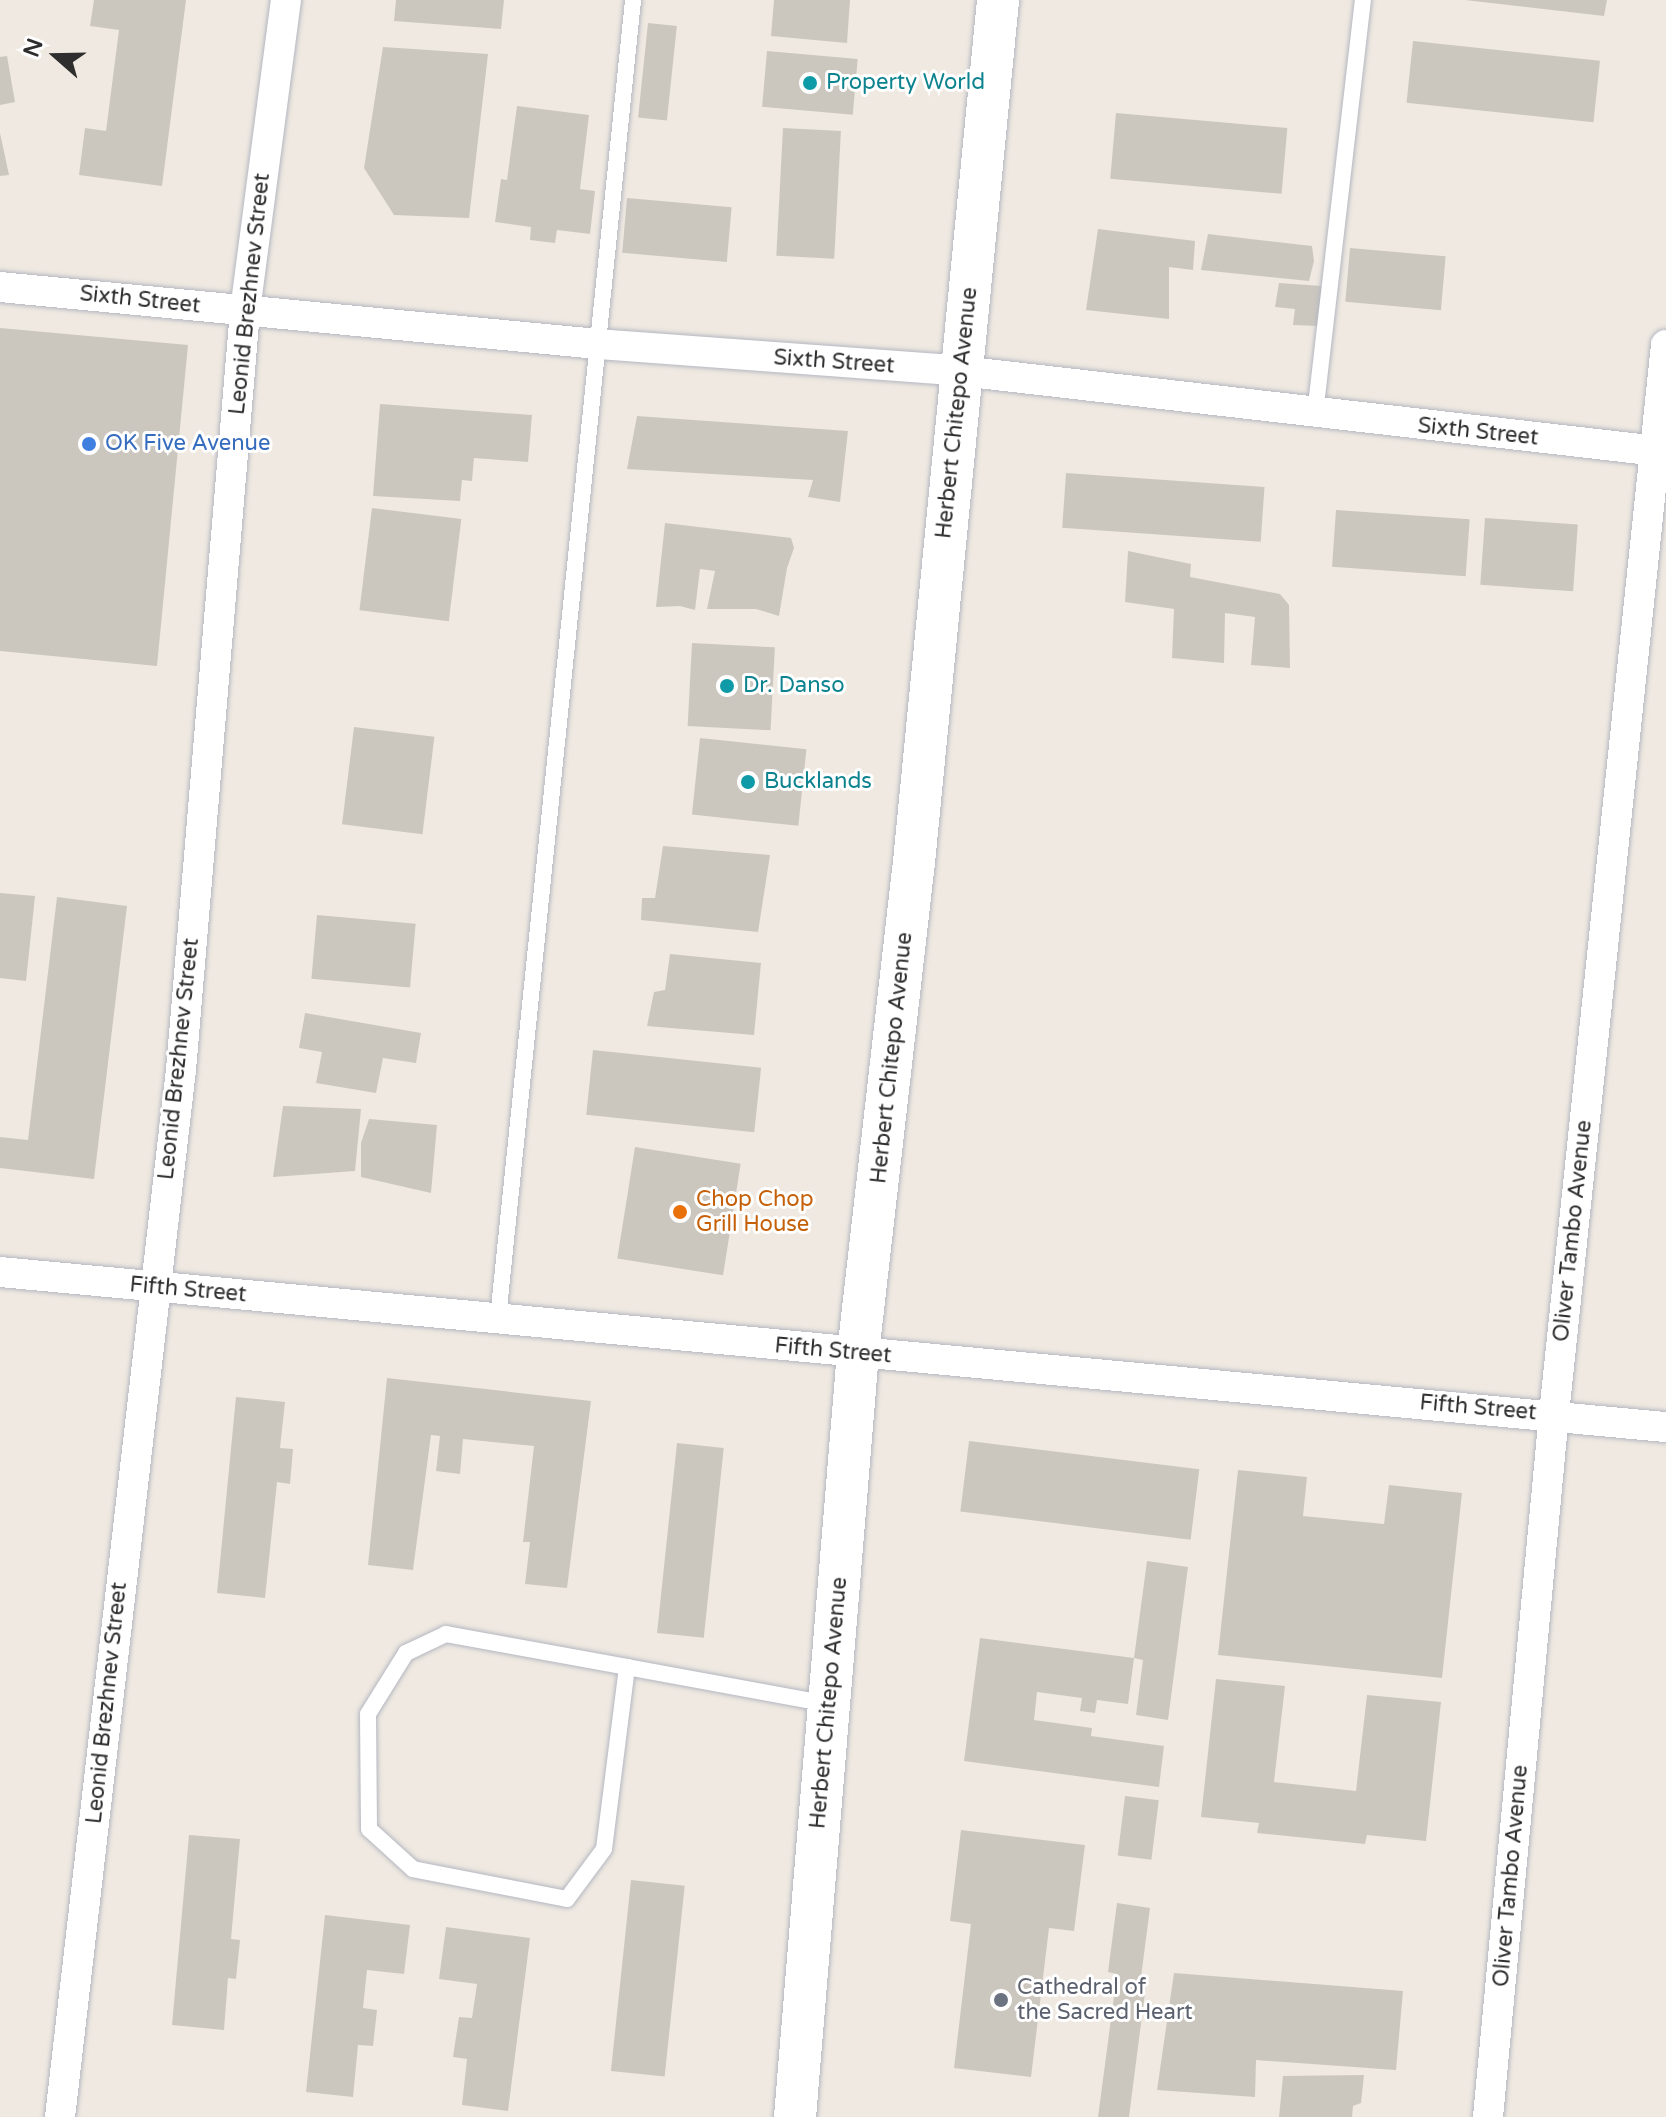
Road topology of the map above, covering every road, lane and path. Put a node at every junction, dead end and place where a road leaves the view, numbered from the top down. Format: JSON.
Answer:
{"nodes":[{"id":1,"x":286,"y":0,"type":"edge"},
{"id":2,"x":633,"y":0,"type":"edge"},
{"id":3,"x":998,"y":0,"type":"edge"},
{"id":4,"x":1363,"y":0,"type":"edge"},
{"id":5,"x":0,"y":287,"type":"edge"},
{"id":6,"x":245,"y":311,"type":"junction"},
{"id":7,"x":597,"y":344,"type":"junction"},
{"id":8,"x":1666,"y":345,"type":"edge"},
{"id":9,"x":961,"y":371,"type":"junction"},
{"id":10,"x":1315,"y":414,"type":"junction"},
{"id":11,"x":1660,"y":451,"type":"edge"},
{"id":12,"x":0,"y":1272,"type":"edge"},
{"id":13,"x":154,"y":1287,"type":"junction"},
{"id":14,"x":498,"y":1318,"type":"junction"},
{"id":15,"x":858,"y":1353,"type":"junction"},
{"id":16,"x":1554,"y":1414,"type":"junction"},
{"id":17,"x":1666,"y":1427,"type":"edge"},
{"id":18,"x":627,"y":1667,"type":"junction"},
{"id":19,"x":829,"y":1704,"type":"junction"},
{"id":20,"x":60,"y":2117,"type":"edge"},
{"id":21,"x":795,"y":2117,"type":"edge"},
{"id":22,"x":1488,"y":2117,"type":"edge"}],
"edges":[{"from":1,"to":6,"type":"street","name":"Leonid Brezhnev Street"},
{"from":2,"to":7,"type":"lane"},
{"from":3,"to":9,"type":"main road","name":"Herbert Chitepo Avenue"},
{"from":4,"to":10,"type":"lane"},
{"from":5,"to":6,"type":"street","name":"Sixth Street"},
{"from":6,"to":7,"type":"street","name":"Sixth Street"},
{"from":6,"to":13,"type":"street","name":"Leonid Brezhnev Street"},
{"from":7,"to":9,"type":"street","name":"Sixth Street"},
{"from":7,"to":14,"type":"lane"},
{"from":8,"to":11,"type":"street","name":"Oliver Tambo Avenue"},
{"from":9,"to":10,"type":"street","name":"Sixth Street"},
{"from":9,"to":15,"type":"main road","name":"Herbert Chitepo Avenue"},
{"from":10,"to":11,"type":"street","name":"Sixth Street"},
{"from":11,"to":16,"type":"street","name":"Oliver Tambo Avenue"},
{"from":12,"to":13,"type":"street","name":"Fifth Street"},
{"from":13,"to":14,"type":"street","name":"Fifth Street"},
{"from":13,"to":20,"type":"street","name":"Leonid Brezhnev Street"},
{"from":14,"to":15,"type":"street","name":"Fifth Street"},
{"from":15,"to":16,"type":"street","name":"Fifth Street"},
{"from":15,"to":19,"type":"main road","name":"Herbert Chitepo Avenue"},
{"from":16,"to":17,"type":"street","name":"Fifth Street"},
{"from":16,"to":22,"type":"street","name":"Oliver Tambo Avenue"},
{"from":18,"to":18,"type":"lane"},
{"from":18,"to":19,"type":"lane"},
{"from":19,"to":21,"type":"main road","name":"Herbert Chitepo Avenue"}]}
